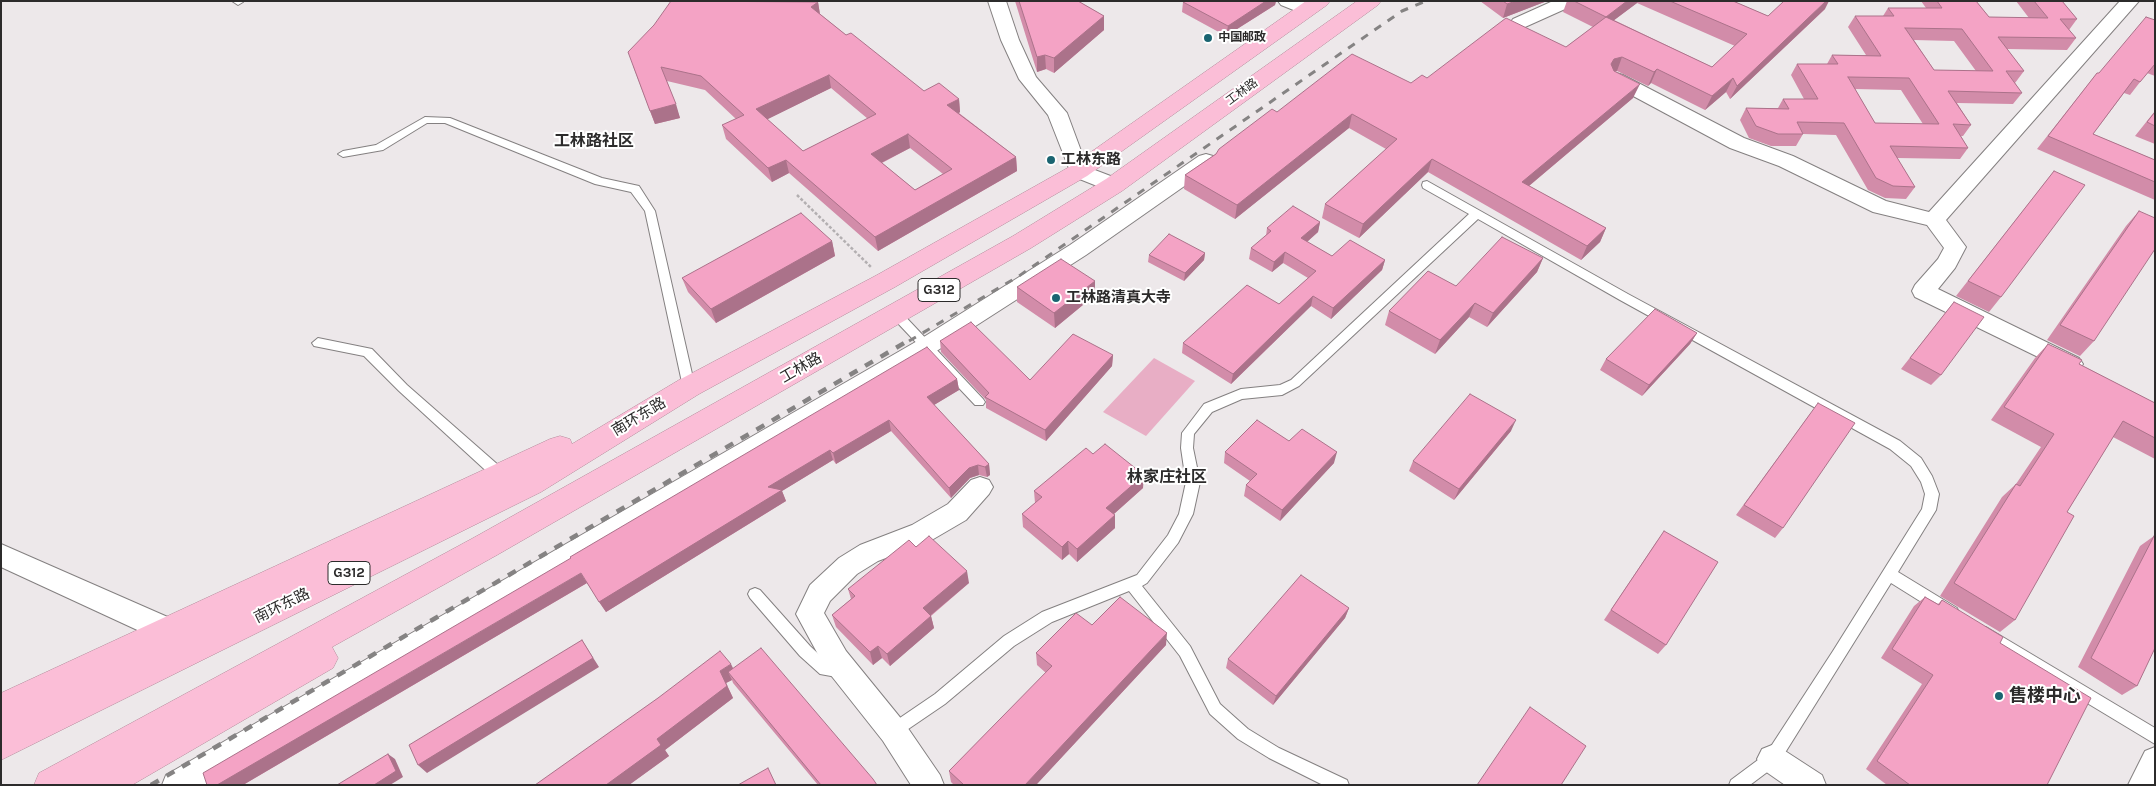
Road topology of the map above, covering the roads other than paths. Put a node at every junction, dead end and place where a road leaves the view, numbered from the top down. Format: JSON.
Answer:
{"nodes":[{"id":1,"x":997,"y":1,"type":"edge"},
{"id":2,"x":1371,"y":1,"type":"edge"},
{"id":3,"x":1568,"y":1,"type":"edge"},
{"id":4,"x":2130,"y":1,"type":"edge"},
{"id":5,"x":1304,"y":4,"type":"edge"},
{"id":6,"x":1519,"y":22,"type":"edge"},
{"id":7,"x":1616,"y":79,"type":"edge"},
{"id":8,"x":343,"y":154,"type":"dead end"},
{"id":9,"x":1206,"y":162,"type":"edge"},
{"id":10,"x":1079,"y":171,"type":"junction"},
{"id":11,"x":1114,"y":185,"type":"junction"},
{"id":12,"x":1427,"y":185,"type":"dead end"},
{"id":13,"x":1477,"y":213,"type":"junction"},
{"id":14,"x":1934,"y":220,"type":"junction"},
{"id":15,"x":896,"y":314,"type":"junction"},
{"id":16,"x":318,"y":343,"type":"dead end"},
{"id":17,"x":928,"y":346,"type":"junction"},
{"id":18,"x":2092,"y":374,"type":"edge"},
{"id":19,"x":688,"y":387,"type":"junction"},
{"id":20,"x":979,"y":402,"type":"dead end"},
{"id":21,"x":500,"y":475,"type":"junction"},
{"id":22,"x":980,"y":487,"type":"dead end"},
{"id":23,"x":486,"y":546,"type":"junction"},
{"id":24,"x":4,"y":560,"type":"edge"},
{"id":25,"x":1888,"y":573,"type":"junction"},
{"id":26,"x":1132,"y":583,"type":"junction"},
{"id":27,"x":755,"y":594,"type":"dead end"},
{"id":28,"x":169,"y":631,"type":"junction"},
{"id":29,"x":845,"y":671,"type":"junction"},
{"id":30,"x":1,"y":710,"type":"edge"},
{"id":31,"x":893,"y":730,"type":"junction"},
{"id":32,"x":2155,"y":737,"type":"edge"},
{"id":33,"x":1,"y":744,"type":"edge"},
{"id":34,"x":1772,"y":759,"type":"junction"},
{"id":35,"x":2155,"y":761,"type":"edge"},
{"id":36,"x":108,"y":782,"type":"edge"},
{"id":37,"x":52,"y":785,"type":"edge"},
{"id":38,"x":177,"y":785,"type":"edge"},
{"id":39,"x":929,"y":785,"type":"edge"},
{"id":40,"x":1341,"y":785,"type":"edge"},
{"id":41,"x":1737,"y":785,"type":"edge"},
{"id":42,"x":1812,"y":785,"type":"edge"},
{"id":43,"x":2143,"y":785,"type":"edge"}],
"edges":[{"from":1,"to":10,"type":"street"},
{"from":2,"to":11,"type":"highway","name":"工林路","number":"G312"},
{"from":3,"to":6,"type":"street"},
{"from":4,"to":14,"type":"street"},
{"from":5,"to":10,"type":"highway","name":"工林路","number":"G312"},
{"from":7,"to":14,"type":"street"},
{"from":8,"to":19,"type":"lane"},
{"from":9,"to":17,"type":"street"},
{"from":10,"to":11,"type":"street"},
{"from":10,"to":19,"type":"highway","name":"工林路","number":"G312"},
{"from":11,"to":15,"type":"highway","name":"工林路","number":"G312"},
{"from":12,"to":13,"type":"lane"},
{"from":13,"to":25,"type":"lane"},
{"from":13,"to":26,"type":"lane"},
{"from":14,"to":18,"type":"street"},
{"from":15,"to":17,"type":"lane"},
{"from":15,"to":23,"type":"highway","name":"工林路","number":"G312"},
{"from":16,"to":21,"type":"lane"},
{"from":17,"to":20,"type":"lane"},
{"from":17,"to":38,"type":"street"},
{"from":19,"to":21,"type":"highway"},
{"from":19,"to":33,"type":"highway","name":"南环东路","number":"G312"},
{"from":21,"to":28,"type":"highway"},
{"from":22,"to":29,"type":"street"},
{"from":23,"to":36,"type":"highway"},
{"from":23,"to":37,"type":"highway","number":"G312"},
{"from":24,"to":28,"type":"street"},
{"from":25,"to":32,"type":"lane"},
{"from":25,"to":34,"type":"lane"},
{"from":26,"to":31,"type":"lane"},
{"from":26,"to":40,"type":"lane"},
{"from":27,"to":29,"type":"lane"},
{"from":28,"to":30,"type":"highway"},
{"from":29,"to":31,"type":"street"},
{"from":31,"to":39,"type":"street"},
{"from":34,"to":41,"type":"lane"},
{"from":34,"to":42,"type":"street"},
{"from":35,"to":43,"type":"street"}]}
